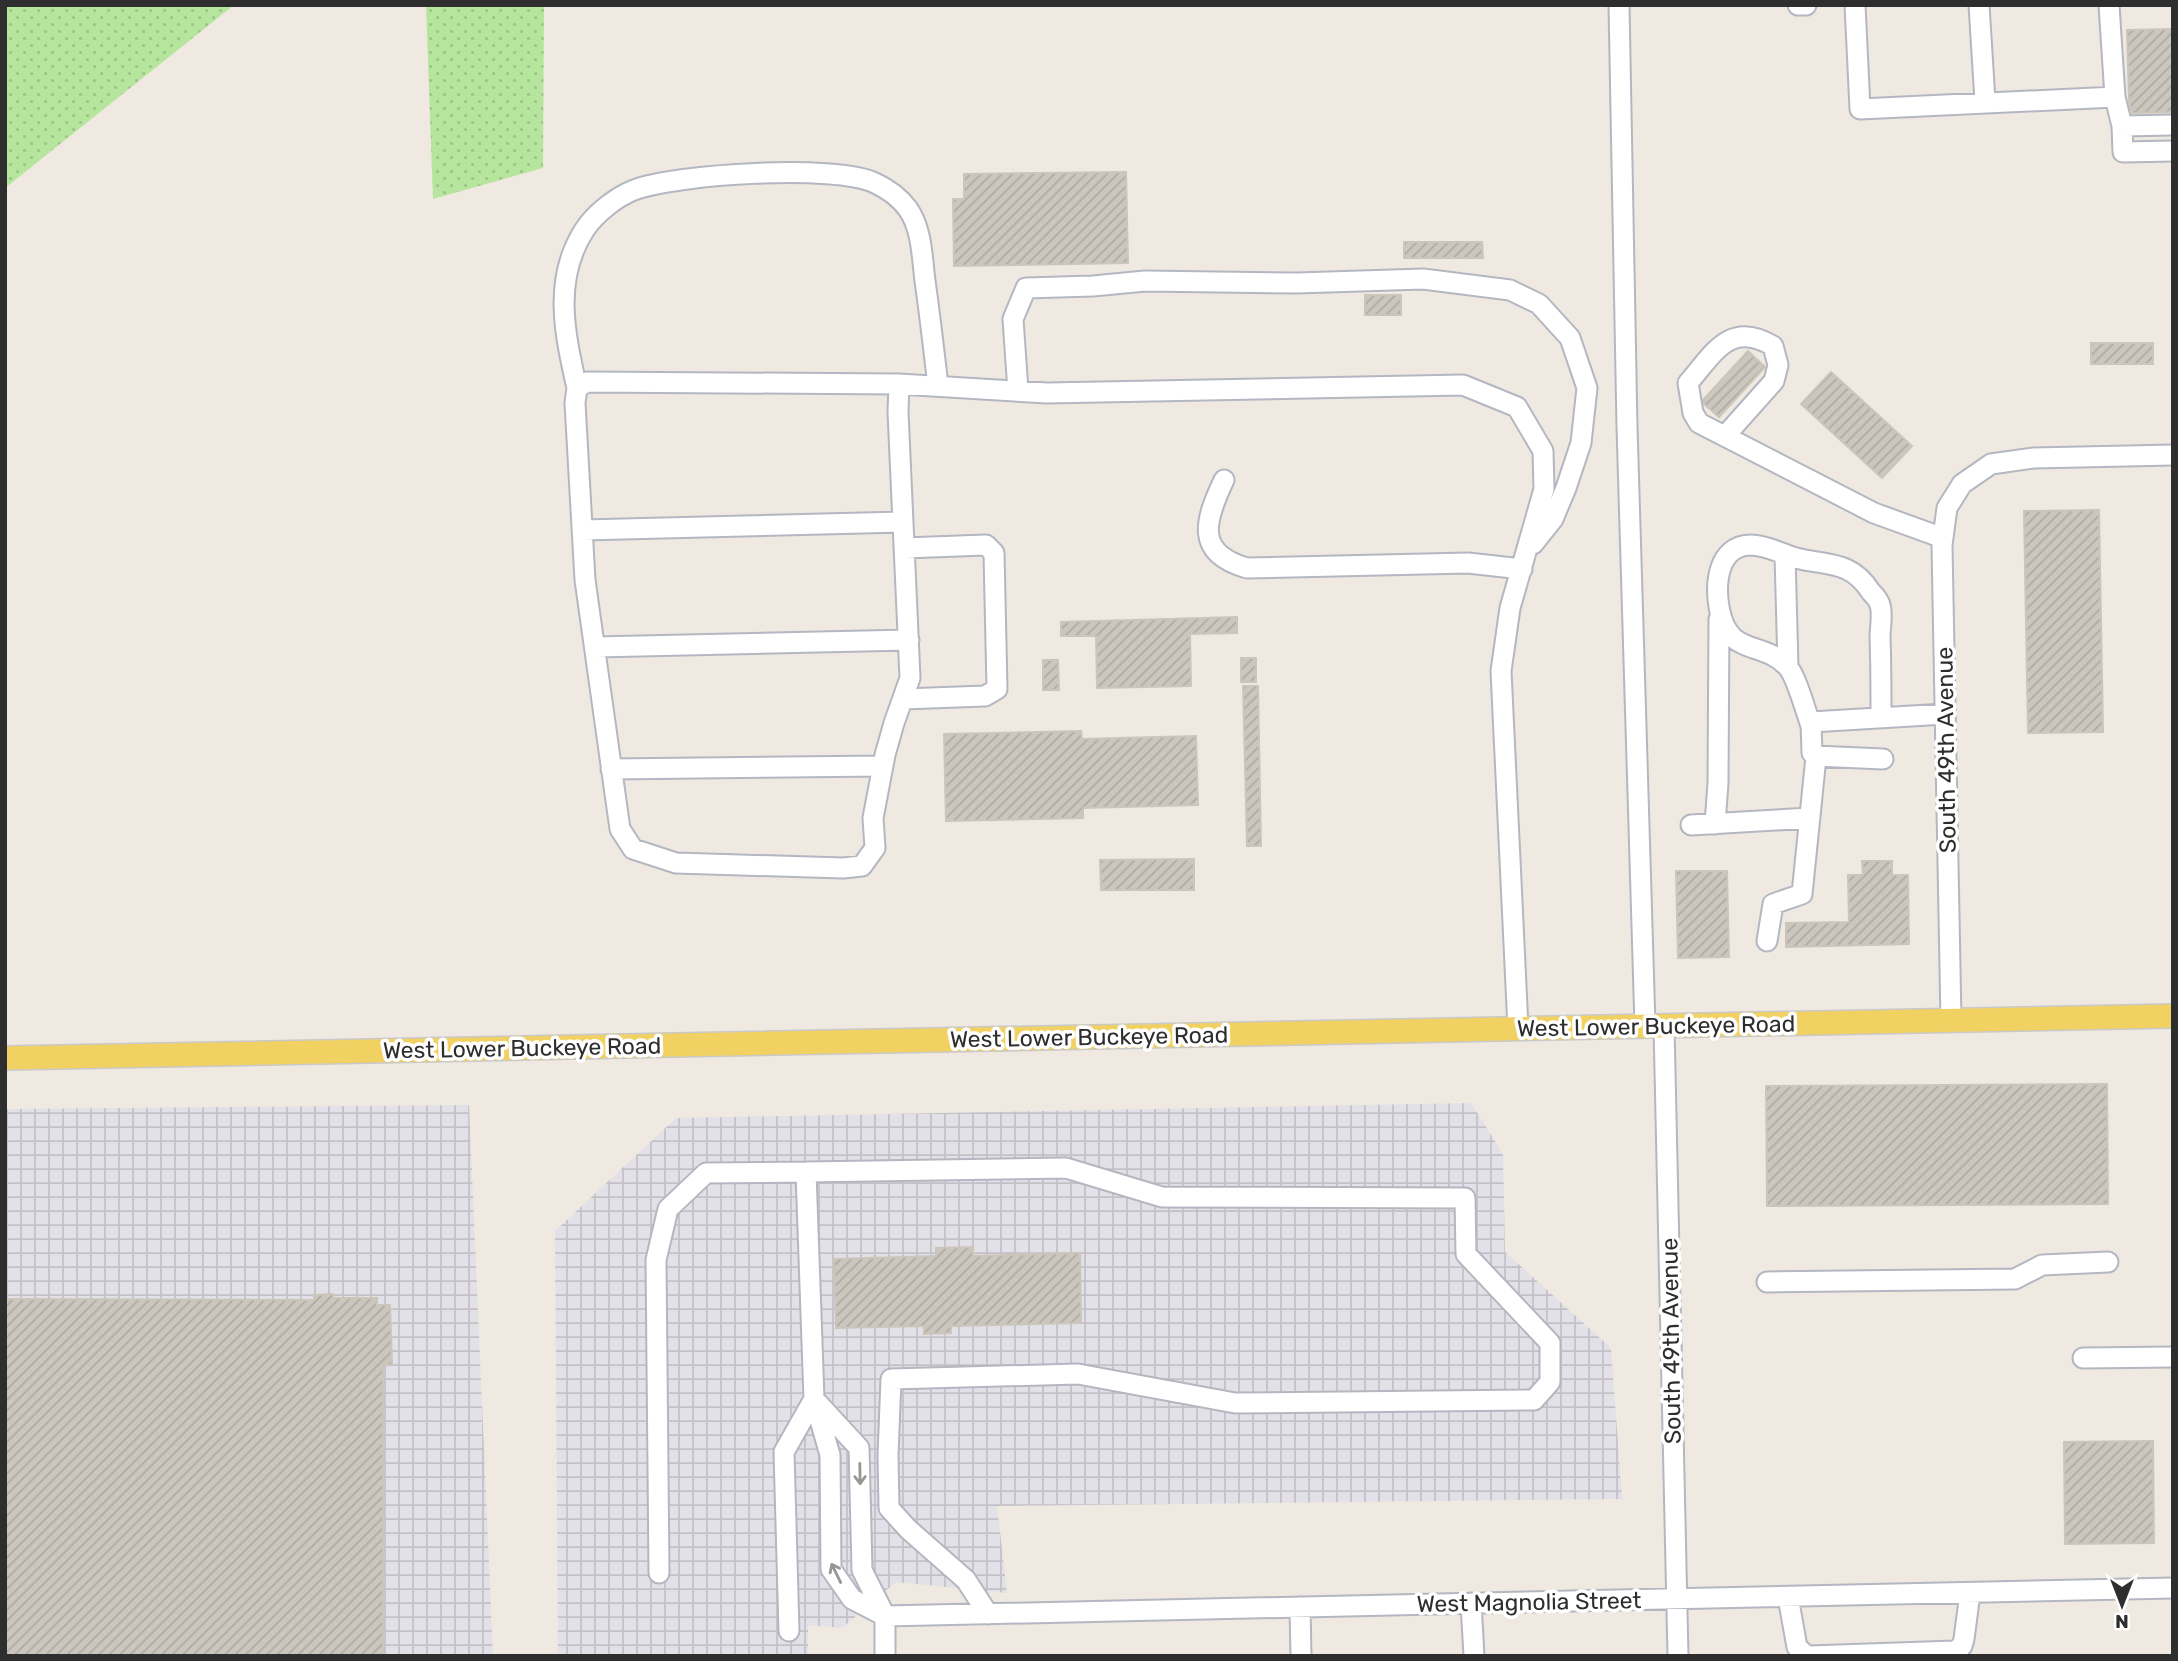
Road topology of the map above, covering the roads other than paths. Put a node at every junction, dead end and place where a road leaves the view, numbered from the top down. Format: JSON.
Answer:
{"nodes":[{"id":1,"x":1619,"y":5,"type":"edge"},
{"id":2,"x":1798,"y":5,"type":"edge"},
{"id":3,"x":1806,"y":5,"type":"edge"},
{"id":4,"x":1855,"y":5,"type":"edge"},
{"id":5,"x":1979,"y":5,"type":"edge"},
{"id":6,"x":2109,"y":5,"type":"edge"},
{"id":7,"x":2115,"y":97,"type":"junction"},
{"id":8,"x":1985,"y":101,"type":"junction"},
{"id":9,"x":2173,"y":125,"type":"edge"},
{"id":10,"x":2122,"y":126,"type":"junction"},
{"id":11,"x":2173,"y":151,"type":"edge"},
{"id":12,"x":899,"y":384,"type":"junction"},
{"id":13,"x":938,"y":386,"type":"junction"},
{"id":14,"x":577,"y":388,"type":"junction"},
{"id":15,"x":1018,"y":391,"type":"junction"},
{"id":16,"x":1725,"y":436,"type":"junction"},
{"id":17,"x":2173,"y":455,"type":"edge"},
{"id":18,"x":1224,"y":480,"type":"dead end"},
{"id":19,"x":903,"y":523,"type":"junction"},
{"id":20,"x":583,"y":530,"type":"junction"},
{"id":21,"x":1943,"y":538,"type":"junction"},
{"id":22,"x":904,"y":548,"type":"junction"},
{"id":23,"x":1785,"y":555,"type":"junction"},
{"id":24,"x":1524,"y":561,"type":"junction"},
{"id":25,"x":1719,"y":608,"type":"junction"},
{"id":26,"x":909,"y":640,"type":"junction"},
{"id":27,"x":594,"y":647,"type":"junction"},
{"id":28,"x":1788,"y":667,"type":"junction"},
{"id":29,"x":903,"y":698,"type":"junction"},
{"id":30,"x":1945,"y":714,"type":"junction"},
{"id":31,"x":1881,"y":718,"type":"junction"},
{"id":32,"x":1811,"y":726,"type":"junction"},
{"id":33,"x":1816,"y":757,"type":"junction"},
{"id":34,"x":1883,"y":760,"type":"dead end"},
{"id":35,"x":883,"y":766,"type":"junction"},
{"id":36,"x":611,"y":769,"type":"junction"},
{"id":37,"x":1810,"y":818,"type":"junction"},
{"id":38,"x":1715,"y":824,"type":"junction"},
{"id":39,"x":1691,"y":825,"type":"dead end"},
{"id":40,"x":1767,"y":941,"type":"dead end"},
{"id":41,"x":2173,"y":1016,"type":"edge"},
{"id":42,"x":1951,"y":1021,"type":"junction"},
{"id":43,"x":1654,"y":1026,"type":"junction"},
{"id":44,"x":1518,"y":1028,"type":"junction"},
{"id":45,"x":5,"y":1058,"type":"edge"},
{"id":46,"x":806,"y":1172,"type":"junction"},
{"id":47,"x":2108,"y":1262,"type":"dead end"},
{"id":48,"x":1767,"y":1282,"type":"dead end"},
{"id":49,"x":2173,"y":1357,"type":"edge"},
{"id":50,"x":2083,"y":1358,"type":"dead end"},
{"id":51,"x":814,"y":1399,"type":"junction"},
{"id":52,"x":660,"y":1573,"type":"dead end"},
{"id":53,"x":2173,"y":1588,"type":"edge"},
{"id":54,"x":1970,"y":1593,"type":"junction"},
{"id":55,"x":1788,"y":1597,"type":"junction"},
{"id":56,"x":1677,"y":1599,"type":"junction"},
{"id":57,"x":1471,"y":1603,"type":"junction"},
{"id":58,"x":1300,"y":1607,"type":"junction"},
{"id":59,"x":988,"y":1614,"type":"junction"},
{"id":60,"x":885,"y":1616,"type":"junction"},
{"id":61,"x":789,"y":1631,"type":"dead end"},
{"id":62,"x":885,"y":1656,"type":"edge"},
{"id":63,"x":1301,"y":1656,"type":"edge"},
{"id":64,"x":1474,"y":1656,"type":"edge"},
{"id":65,"x":1678,"y":1656,"type":"edge"},
{"id":66,"x":1808,"y":1656,"type":"edge"}],
"edges":[{"from":1,"to":43,"type":"street","name":"South 49th Avenue"},
{"from":2,"to":3,"type":"street"},
{"from":4,"to":8,"type":"street"},
{"from":5,"to":8,"type":"street"},
{"from":6,"to":7,"type":"street"},
{"from":7,"to":8,"type":"street"},
{"from":7,"to":10,"type":"street"},
{"from":9,"to":10,"type":"street"},
{"from":10,"to":11,"type":"street"},
{"from":12,"to":13,"type":"street"},
{"from":12,"to":14,"type":"street"},
{"from":12,"to":19,"type":"street"},
{"from":13,"to":14,"type":"street"},
{"from":13,"to":15,"type":"street"},
{"from":14,"to":20,"type":"street"},
{"from":15,"to":24,"type":"street"},
{"from":15,"to":24,"type":"street"},
{"from":16,"to":16,"type":"street"},
{"from":16,"to":21,"type":"street"},
{"from":17,"to":21,"type":"street","name":"South 49th Avenue"},
{"from":18,"to":24,"type":"street"},
{"from":19,"to":20,"type":"street"},
{"from":19,"to":22,"type":"street"},
{"from":20,"to":27,"type":"street"},
{"from":21,"to":30,"type":"street","name":"South 49th Avenue"},
{"from":22,"to":26,"type":"street"},
{"from":22,"to":29,"type":"street"},
{"from":23,"to":25,"type":"street"},
{"from":23,"to":28,"type":"street"},
{"from":23,"to":31,"type":"street"},
{"from":24,"to":44,"type":"street"},
{"from":25,"to":28,"type":"street"},
{"from":25,"to":38,"type":"street"},
{"from":26,"to":27,"type":"street"},
{"from":26,"to":29,"type":"street"},
{"from":27,"to":36,"type":"street"},
{"from":28,"to":32,"type":"street"},
{"from":29,"to":35,"type":"street"},
{"from":30,"to":31,"type":"street"},
{"from":30,"to":42,"type":"street","name":"South 49th Avenue"},
{"from":31,"to":32,"type":"street"},
{"from":32,"to":33,"type":"street"},
{"from":33,"to":34,"type":"street"},
{"from":33,"to":37,"type":"street"},
{"from":35,"to":36,"type":"street"},
{"from":35,"to":36,"type":"street"},
{"from":37,"to":38,"type":"street"},
{"from":37,"to":40,"type":"street"},
{"from":38,"to":39,"type":"street"},
{"from":41,"to":42,"type":"main road","name":"West Lower Buckeye Road"},
{"from":42,"to":43,"type":"main road","name":"West Lower Buckeye Road"},
{"from":43,"to":44,"type":"main road","name":"West Lower Buckeye Road"},
{"from":43,"to":56,"type":"street","name":"South 49th Avenue"},
{"from":44,"to":45,"type":"main road","name":"West Lower Buckeye Road"},
{"from":46,"to":51,"type":"street"},
{"from":46,"to":52,"type":"street"},
{"from":46,"to":59,"type":"street"},
{"from":47,"to":48,"type":"street"},
{"from":49,"to":50,"type":"street"},
{"from":51,"to":60,"type":"street","one_way":true},
{"from":60,"to":51,"type":"street","one_way":true},
{"from":51,"to":61,"type":"street"},
{"from":53,"to":54,"type":"street","name":"West Magnolia Street"},
{"from":54,"to":55,"type":"street","name":"West Magnolia Street"},
{"from":54,"to":66,"type":"street"},
{"from":55,"to":56,"type":"street","name":"West Magnolia Street"},
{"from":55,"to":66,"type":"street"},
{"from":56,"to":57,"type":"street","name":"West Magnolia Street"},
{"from":56,"to":65,"type":"street","name":"South 49th Avenue"},
{"from":57,"to":58,"type":"street","name":"West Magnolia Street"},
{"from":57,"to":64,"type":"street"},
{"from":58,"to":59,"type":"street","name":"West Magnolia Street"},
{"from":58,"to":63,"type":"street"},
{"from":59,"to":60,"type":"street","name":"West Magnolia Street"},
{"from":60,"to":62,"type":"street"}]}
